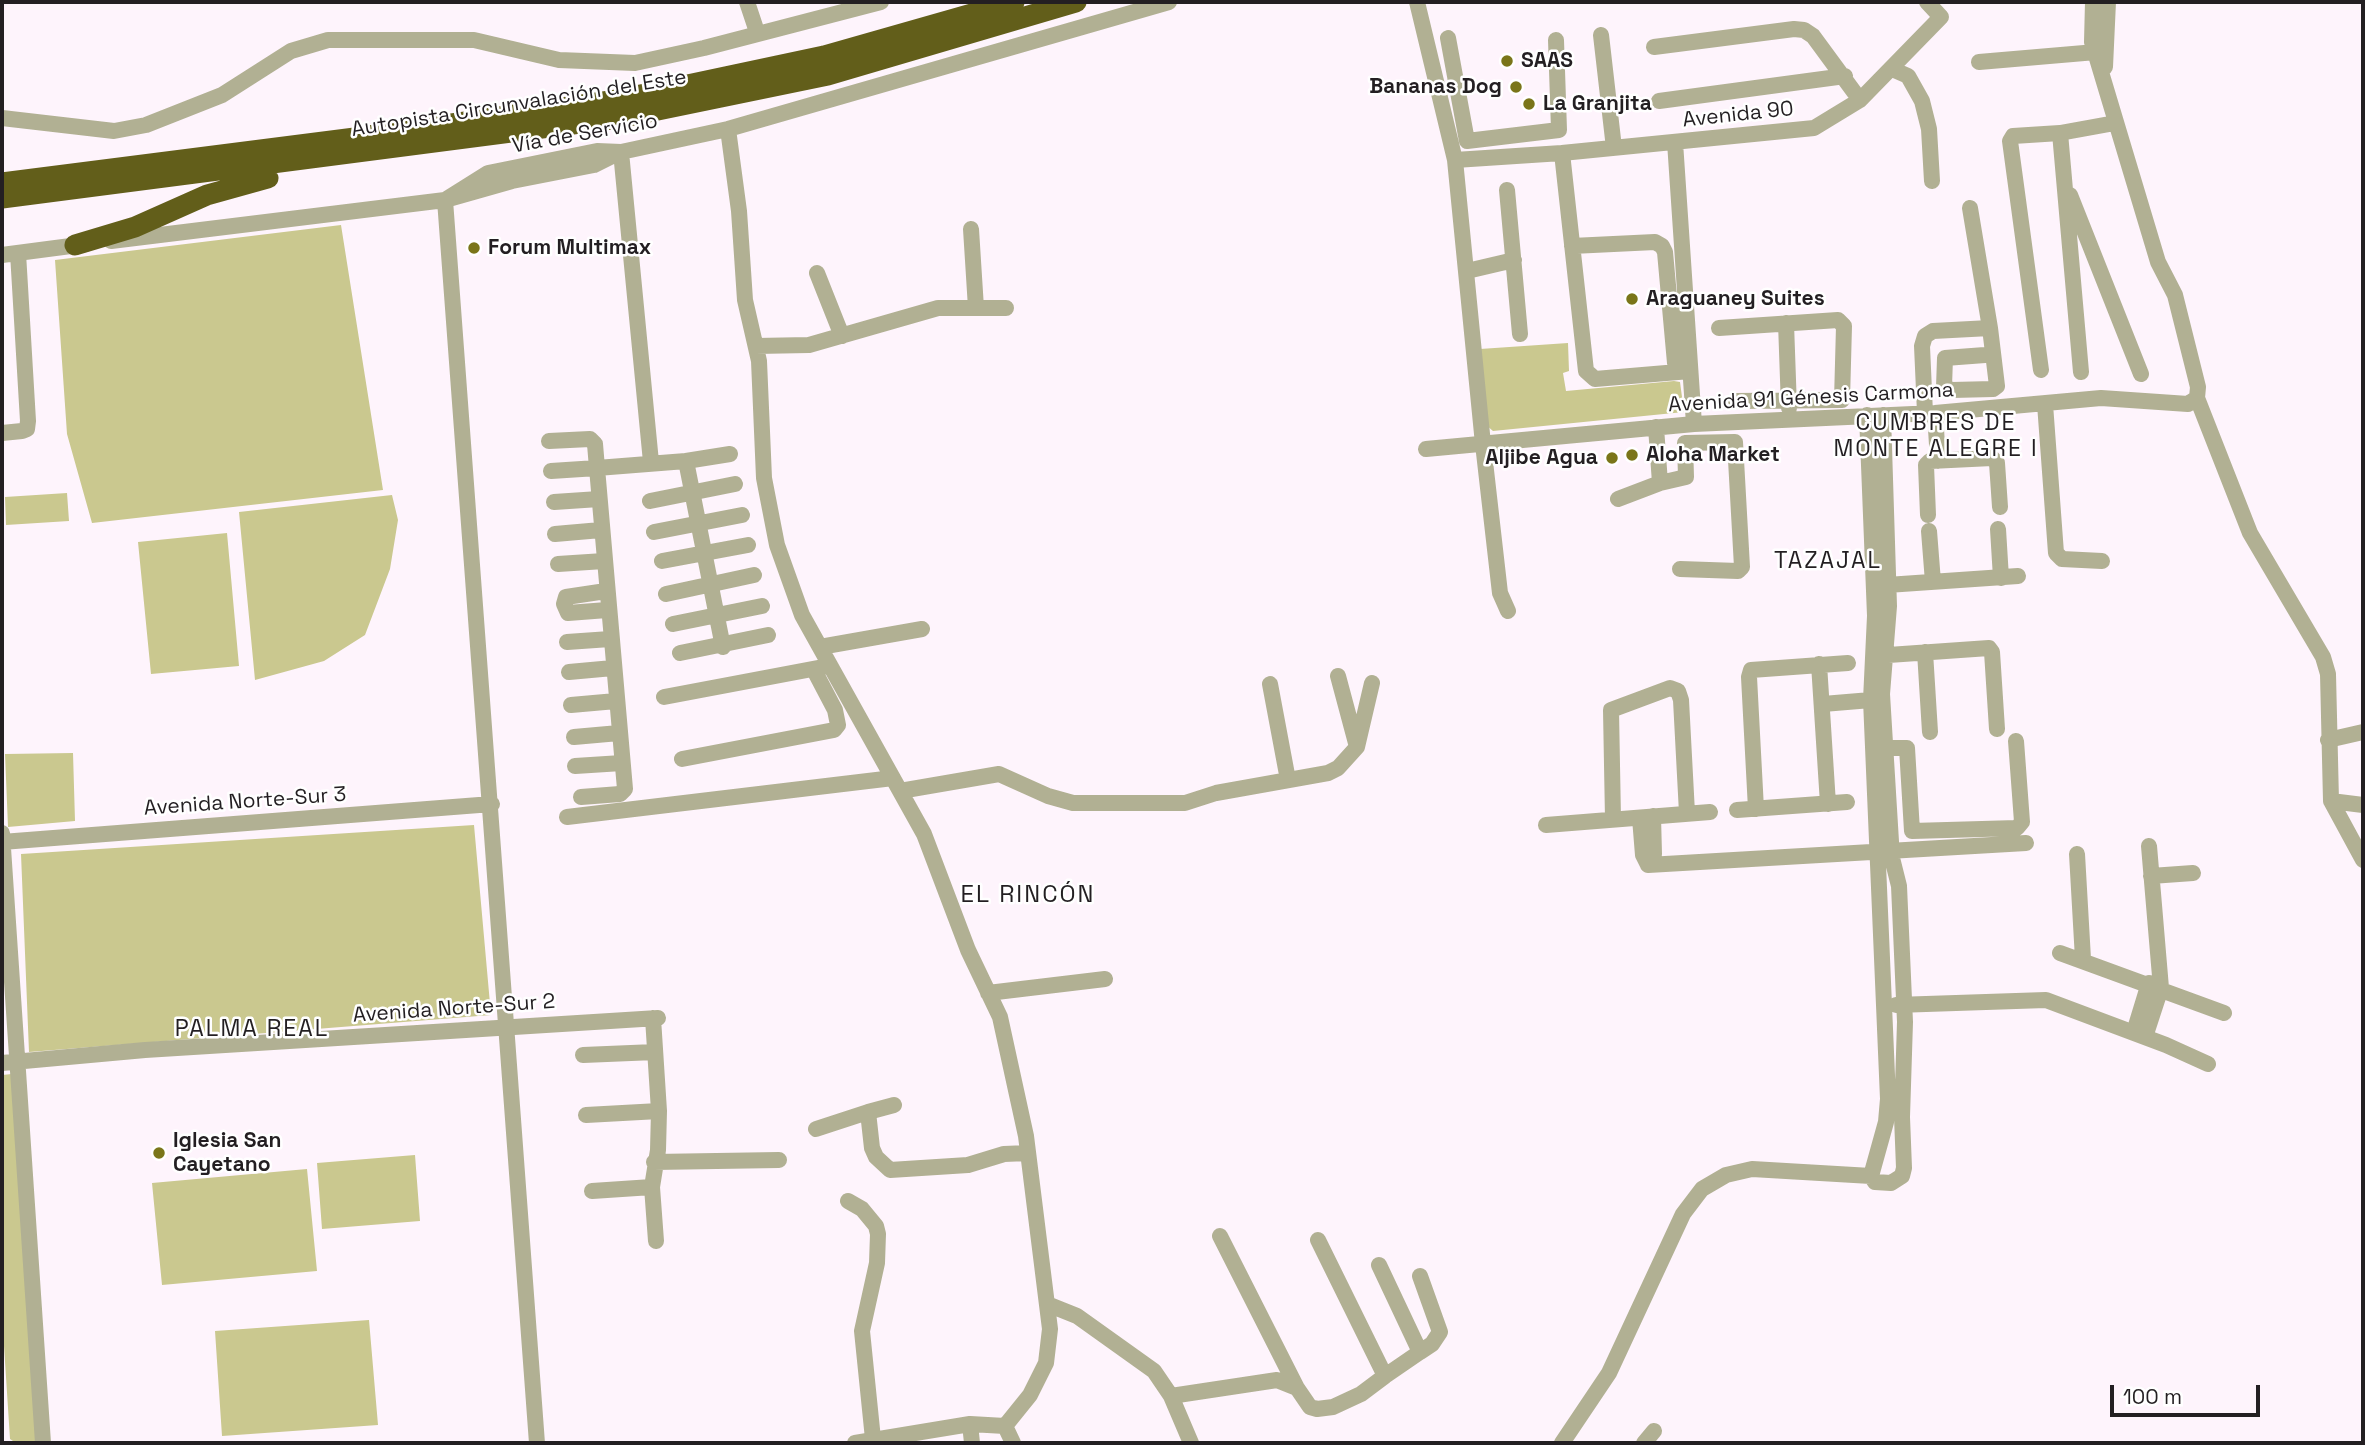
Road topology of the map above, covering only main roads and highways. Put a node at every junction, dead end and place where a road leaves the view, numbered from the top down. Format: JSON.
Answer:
{"nodes":[{"id":1,"x":1014,"y":2,"type":"edge"},
{"id":2,"x":1076,"y":2,"type":"edge"},
{"id":3,"x":366,"y":152,"type":"junction"},
{"id":4,"x":2,"y":183,"type":"edge"},
{"id":5,"x":2,"y":198,"type":"edge"},
{"id":6,"x":75,"y":246,"type":"road end"}],
"edges":[{"from":1,"to":4,"type":"highway","name":"Autopista Circunvalación del Este"},
{"from":2,"to":3,"type":"highway","name":"Autopista Circunvalación del Este"},
{"from":3,"to":5,"type":"highway","name":"Autopista Circunvalación del Este"},
{"from":3,"to":6,"type":"highway"}]}
